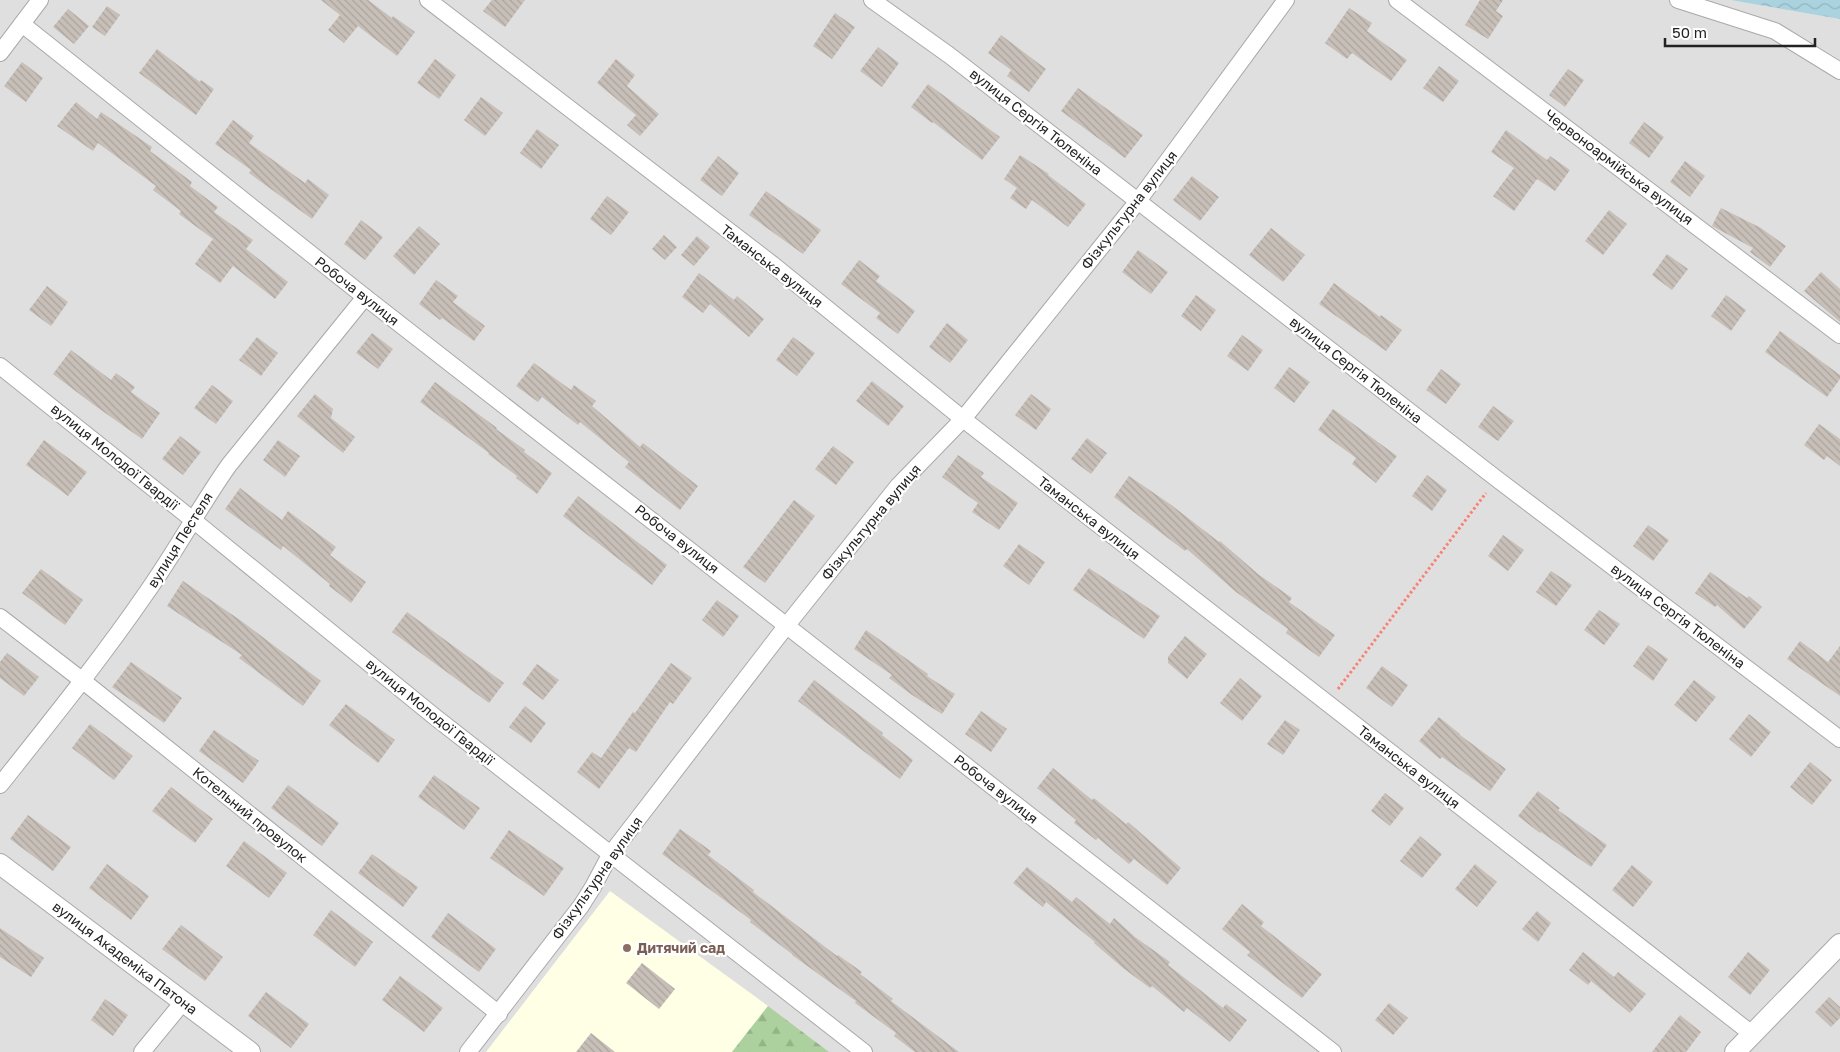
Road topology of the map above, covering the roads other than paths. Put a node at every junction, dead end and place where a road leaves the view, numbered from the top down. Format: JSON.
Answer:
{"nodes":[{"id":1,"x":40,"y":0,"type":"edge"},
{"id":2,"x":428,"y":0,"type":"edge"},
{"id":3,"x":872,"y":0,"type":"edge"},
{"id":4,"x":1286,"y":0,"type":"edge"},
{"id":5,"x":1397,"y":0,"type":"edge"},
{"id":6,"x":1678,"y":0,"type":"edge"},
{"id":7,"x":22,"y":24,"type":"junction"},
{"id":8,"x":0,"y":53,"type":"edge"},
{"id":9,"x":1840,"y":71,"type":"edge"},
{"id":10,"x":1138,"y":201,"type":"junction"},
{"id":11,"x":365,"y":297,"type":"junction"},
{"id":12,"x":1840,"y":335,"type":"edge"},
{"id":13,"x":0,"y":366,"type":"edge"},
{"id":14,"x":963,"y":419,"type":"junction"},
{"id":15,"x":193,"y":520,"type":"junction"},
{"id":16,"x":0,"y":617,"type":"edge"},
{"id":17,"x":787,"y":625,"type":"junction"},
{"id":18,"x":83,"y":680,"type":"junction"},
{"id":19,"x":1840,"y":740,"type":"edge"},
{"id":20,"x":0,"y":785,"type":"edge"},
{"id":21,"x":610,"y":855,"type":"junction"},
{"id":22,"x":0,"y":864,"type":"edge"},
{"id":23,"x":1840,"y":944,"type":"edge"},
{"id":24,"x":183,"y":1002,"type":"junction"},
{"id":25,"x":499,"y":1014,"type":"junction"},
{"id":26,"x":1752,"y":1034,"type":"junction"},
{"id":27,"x":142,"y":1052,"type":"edge"},
{"id":28,"x":250,"y":1052,"type":"edge"},
{"id":29,"x":468,"y":1052,"type":"edge"},
{"id":30,"x":864,"y":1052,"type":"edge"},
{"id":31,"x":1333,"y":1052,"type":"edge"},
{"id":32,"x":1736,"y":1052,"type":"edge"}],
"edges":[{"from":1,"to":7,"type":"street"},
{"from":2,"to":14,"type":"street","name":"Таманська вулиця"},
{"from":3,"to":10,"type":"street","name":"вулиця Сергія Тюленіна"},
{"from":4,"to":10,"type":"street","name":"Фізкультурна вулиця"},
{"from":5,"to":12,"type":"street","name":"Червоноармійська вулиця"},
{"from":6,"to":9,"type":"street"},
{"from":7,"to":8,"type":"street"},
{"from":7,"to":11,"type":"street","name":"Робоча вулиця"},
{"from":10,"to":14,"type":"street","name":"Фізкультурна вулиця"},
{"from":10,"to":19,"type":"street","name":"вулиця Сергія Тюленіна"},
{"from":11,"to":15,"type":"street","name":"вулиця Пестеля"},
{"from":11,"to":17,"type":"street","name":"Робоча вулиця"},
{"from":13,"to":15,"type":"street","name":"вулиця Молодої Гвардії"},
{"from":14,"to":17,"type":"street","name":"Фізкультурна вулиця"},
{"from":14,"to":26,"type":"street","name":"Таманська вулиця"},
{"from":15,"to":18,"type":"street","name":"вулиця Пестеля"},
{"from":15,"to":21,"type":"street","name":"вулиця Молодої Гвардії"},
{"from":16,"to":18,"type":"street","name":"Котельний провулок"},
{"from":17,"to":21,"type":"street","name":"Фізкультурна вулиця"},
{"from":17,"to":31,"type":"street","name":"Робоча вулиця"},
{"from":18,"to":20,"type":"street","name":"вулиця Пестеля"},
{"from":18,"to":25,"type":"street","name":"Котельний провулок"},
{"from":21,"to":25,"type":"street","name":"Фізкультурна вулиця"},
{"from":21,"to":30,"type":"street","name":"вулиця Молодої Гвардії"},
{"from":22,"to":24,"type":"street","name":"вулиця Академіка Патона"},
{"from":23,"to":26,"type":"street"},
{"from":24,"to":27,"type":"street"},
{"from":24,"to":28,"type":"street","name":"вулиця Академіка Патона"},
{"from":25,"to":29,"type":"street","name":"Фізкультурна вулиця"},
{"from":26,"to":32,"type":"street"}]}
